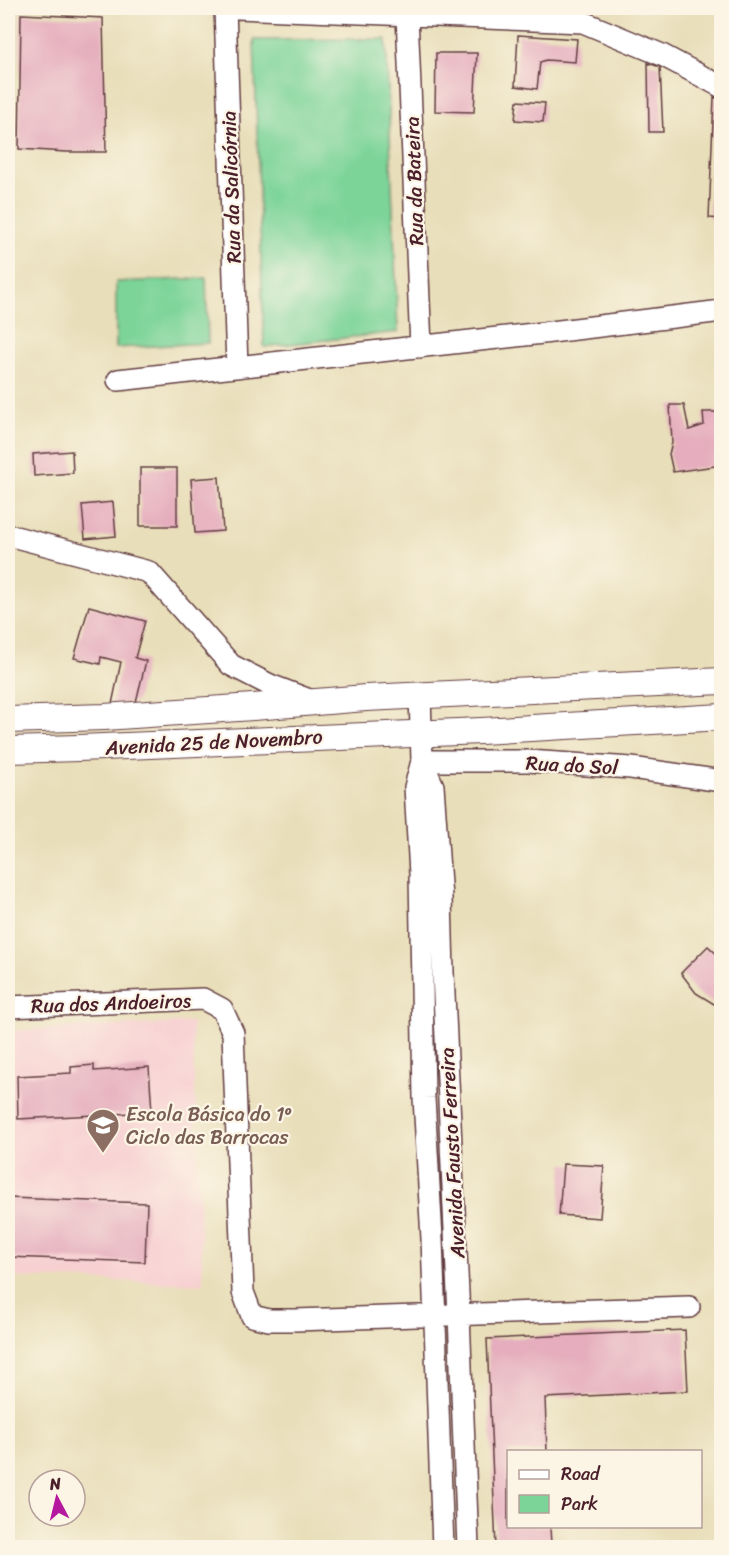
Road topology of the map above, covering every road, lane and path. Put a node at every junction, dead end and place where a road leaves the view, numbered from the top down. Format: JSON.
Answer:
{"nodes":[{"id":1,"x":225,"y":8,"type":"edge"},
{"id":2,"x":237,"y":8,"type":"edge"},
{"id":3,"x":407,"y":15,"type":"junction"},
{"id":4,"x":579,"y":15,"type":"edge"},
{"id":5,"x":722,"y":87,"type":"edge"},
{"id":6,"x":722,"y":311,"type":"edge"},
{"id":7,"x":421,"y":347,"type":"junction"},
{"id":8,"x":237,"y":367,"type":"junction"},
{"id":9,"x":118,"y":380,"type":"dead end"},
{"id":10,"x":8,"y":535,"type":"edge"},
{"id":11,"x":722,"y":681,"type":"edge"},
{"id":12,"x":420,"y":695,"type":"junction"},
{"id":13,"x":312,"y":701,"type":"junction"},
{"id":14,"x":722,"y":717,"type":"edge"},
{"id":15,"x":8,"y":720,"type":"edge"},
{"id":16,"x":421,"y":733,"type":"junction"},
{"id":17,"x":8,"y":750,"type":"edge"},
{"id":18,"x":422,"y":761,"type":"junction"},
{"id":19,"x":722,"y":781,"type":"edge"},
{"id":20,"x":8,"y":1006,"type":"edge"},
{"id":21,"x":689,"y":1307,"type":"dead end"},
{"id":22,"x":434,"y":1315,"type":"junction"},
{"id":23,"x":459,"y":1315,"type":"junction"},
{"id":24,"x":443,"y":1548,"type":"edge"},
{"id":25,"x":468,"y":1548,"type":"edge"}],
"edges":[{"from":1,"to":8,"type":"street","name":"Rua da Salicórnia"},
{"from":2,"to":3,"type":"street"},
{"from":3,"to":4,"type":"street"},
{"from":3,"to":7,"type":"street","name":"Rua da Bateira"},
{"from":4,"to":5,"type":"street"},
{"from":6,"to":7,"type":"street"},
{"from":7,"to":8,"type":"street"},
{"from":8,"to":9,"type":"street"},
{"from":10,"to":13,"type":"street"},
{"from":11,"to":12,"type":"street","name":"Avenida 25 de Novembro"},
{"from":12,"to":13,"type":"street","name":"Avenida 25 de Novembro"},
{"from":12,"to":16,"type":"street"},
{"from":13,"to":15,"type":"street","name":"Avenida 25 de Novembro"},
{"from":14,"to":16,"type":"street","name":"Avenida 25 de Novembro"},
{"from":16,"to":17,"type":"street","name":"Avenida 25 de Novembro"},
{"from":16,"to":18,"type":"street","name":"Avenida Fausto Ferreira"},
{"from":18,"to":19,"type":"street","name":"Rua do Sol"},
{"from":18,"to":22,"type":"street","name":"Avenida Fausto Ferreira"},
{"from":18,"to":23,"type":"street","name":"Avenida Fausto Ferreira"},
{"from":20,"to":22,"type":"street","name":"Rua dos Andoeiros"},
{"from":21,"to":23,"type":"street"},
{"from":22,"to":23,"type":"street"},
{"from":22,"to":24,"type":"street","name":"Avenida Fausto Ferreira"},
{"from":23,"to":25,"type":"street","name":"Avenida Fausto Ferreira"}]}
